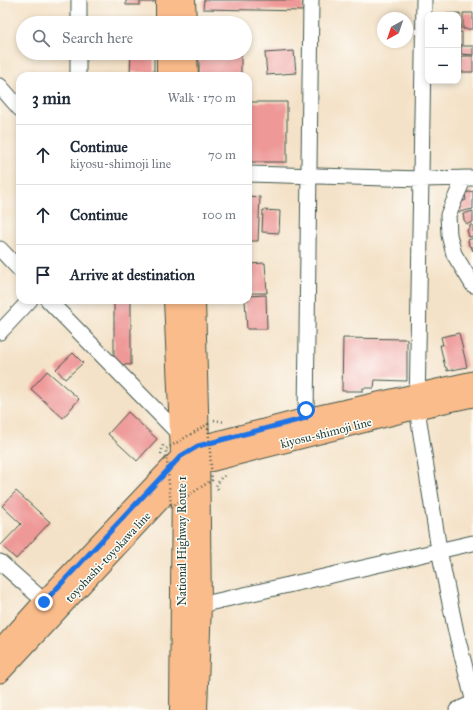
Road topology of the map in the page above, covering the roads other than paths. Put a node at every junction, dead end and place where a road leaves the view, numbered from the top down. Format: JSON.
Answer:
{"nodes":[{"id":1,"x":79,"y":0,"type":"edge"},
{"id":2,"x":167,"y":0,"type":"edge"},
{"id":3,"x":184,"y":0,"type":"edge"},
{"id":4,"x":311,"y":0,"type":"edge"},
{"id":5,"x":424,"y":0,"type":"edge"},
{"id":6,"x":79,"y":16,"type":"edge"},
{"id":7,"x":167,"y":16,"type":"edge"},
{"id":8,"x":185,"y":16,"type":"edge"},
{"id":9,"x":78,"y":60,"type":"edge"},
{"id":10,"x":168,"y":60,"type":"edge"},
{"id":11,"x":186,"y":60,"type":"edge"},
{"id":12,"x":78,"y":72,"type":"edge"},
{"id":13,"x":168,"y":72,"type":"edge"},
{"id":14,"x":187,"y":72,"type":"edge"},
{"id":15,"x":0,"y":86,"type":"edge"},
{"id":16,"x":16,"y":104,"type":"edge"},
{"id":17,"x":252,"y":174,"type":"edge"},
{"id":18,"x":309,"y":175,"type":"junction"},
{"id":19,"x":469,"y":178,"type":"edge"},
{"id":20,"x":420,"y":179,"type":"junction"},
{"id":21,"x":0,"y":249,"type":"edge"},
{"id":22,"x":16,"y":266,"type":"edge"},
{"id":23,"x":473,"y":285,"type":"edge"},
{"id":24,"x":26,"y":304,"type":"edge"},
{"id":25,"x":52,"y":304,"type":"edge"},
{"id":26,"x":175,"y":304,"type":"edge"},
{"id":27,"x":194,"y":304,"type":"edge"},
{"id":28,"x":0,"y":332,"type":"edge"},
{"id":29,"x":473,"y":381,"type":"edge"},
{"id":30,"x":473,"y":397,"type":"edge"},
{"id":31,"x":417,"y":402,"type":"junction"},
{"id":32,"x":306,"y":418,"type":"junction"},
{"id":33,"x":188,"y":456,"type":"junction"},
{"id":34,"x":473,"y":543,"type":"edge"},
{"id":35,"x":439,"y":550,"type":"junction"},
{"id":36,"x":0,"y":562,"type":"edge"},
{"id":37,"x":44,"y":602,"type":"junction"},
{"id":38,"x":200,"y":605,"type":"junction"},
{"id":39,"x":0,"y":650,"type":"edge"},
{"id":40,"x":0,"y":673,"type":"edge"},
{"id":41,"x":473,"y":699,"type":"edge"},
{"id":42,"x":180,"y":710,"type":"edge"},
{"id":43,"x":196,"y":710,"type":"edge"}],
"edges":[{"from":1,"to":6,"type":"street"},
{"from":2,"to":7,"type":"highway"},
{"from":3,"to":8,"type":"highway"},
{"from":4,"to":18,"type":"street"},
{"from":5,"to":20,"type":"street"},
{"from":9,"to":12,"type":"street"},
{"from":10,"to":13,"type":"highway"},
{"from":11,"to":14,"type":"highway"},
{"from":15,"to":16,"type":"street"},
{"from":17,"to":18,"type":"street"},
{"from":18,"to":20,"type":"street"},
{"from":18,"to":32,"type":"street"},
{"from":19,"to":20,"type":"street"},
{"from":19,"to":23,"type":"street"},
{"from":20,"to":31,"type":"street"},
{"from":21,"to":22,"type":"street"},
{"from":24,"to":28,"type":"street"},
{"from":25,"to":33,"type":"street"},
{"from":26,"to":33,"type":"highway","name":"National Highway Route 1"},
{"from":27,"to":33,"type":"highway","name":"National Highway Route 1"},
{"from":29,"to":31,"type":"main road","name":"kiyosu-shimoji line"},
{"from":30,"to":31,"type":"main road","name":"kiyosu-shimoji line"},
{"from":31,"to":32,"type":"main road","name":"kiyosu-shimoji line"},
{"from":31,"to":33,"type":"main road","name":"kiyosu-shimoji line"},
{"from":31,"to":35,"type":"street"},
{"from":32,"to":33,"type":"main road","name":"kiyosu-shimoji line"},
{"from":33,"to":37,"type":"main road","name":"toyohashi-toyokawa line"},
{"from":33,"to":38,"type":"highway","name":"National Highway Route 1"},
{"from":33,"to":40,"type":"main road","name":"toyohashi-toyokawa line"},
{"from":33,"to":42,"type":"highway","name":"National Highway Route 1"},
{"from":34,"to":35,"type":"street"},
{"from":35,"to":38,"type":"street"},
{"from":35,"to":41,"type":"street"},
{"from":36,"to":37,"type":"street"},
{"from":37,"to":39,"type":"main road","name":"toyohashi-toyokawa line"},
{"from":38,"to":43,"type":"highway","name":"National Highway Route 1"}]}
